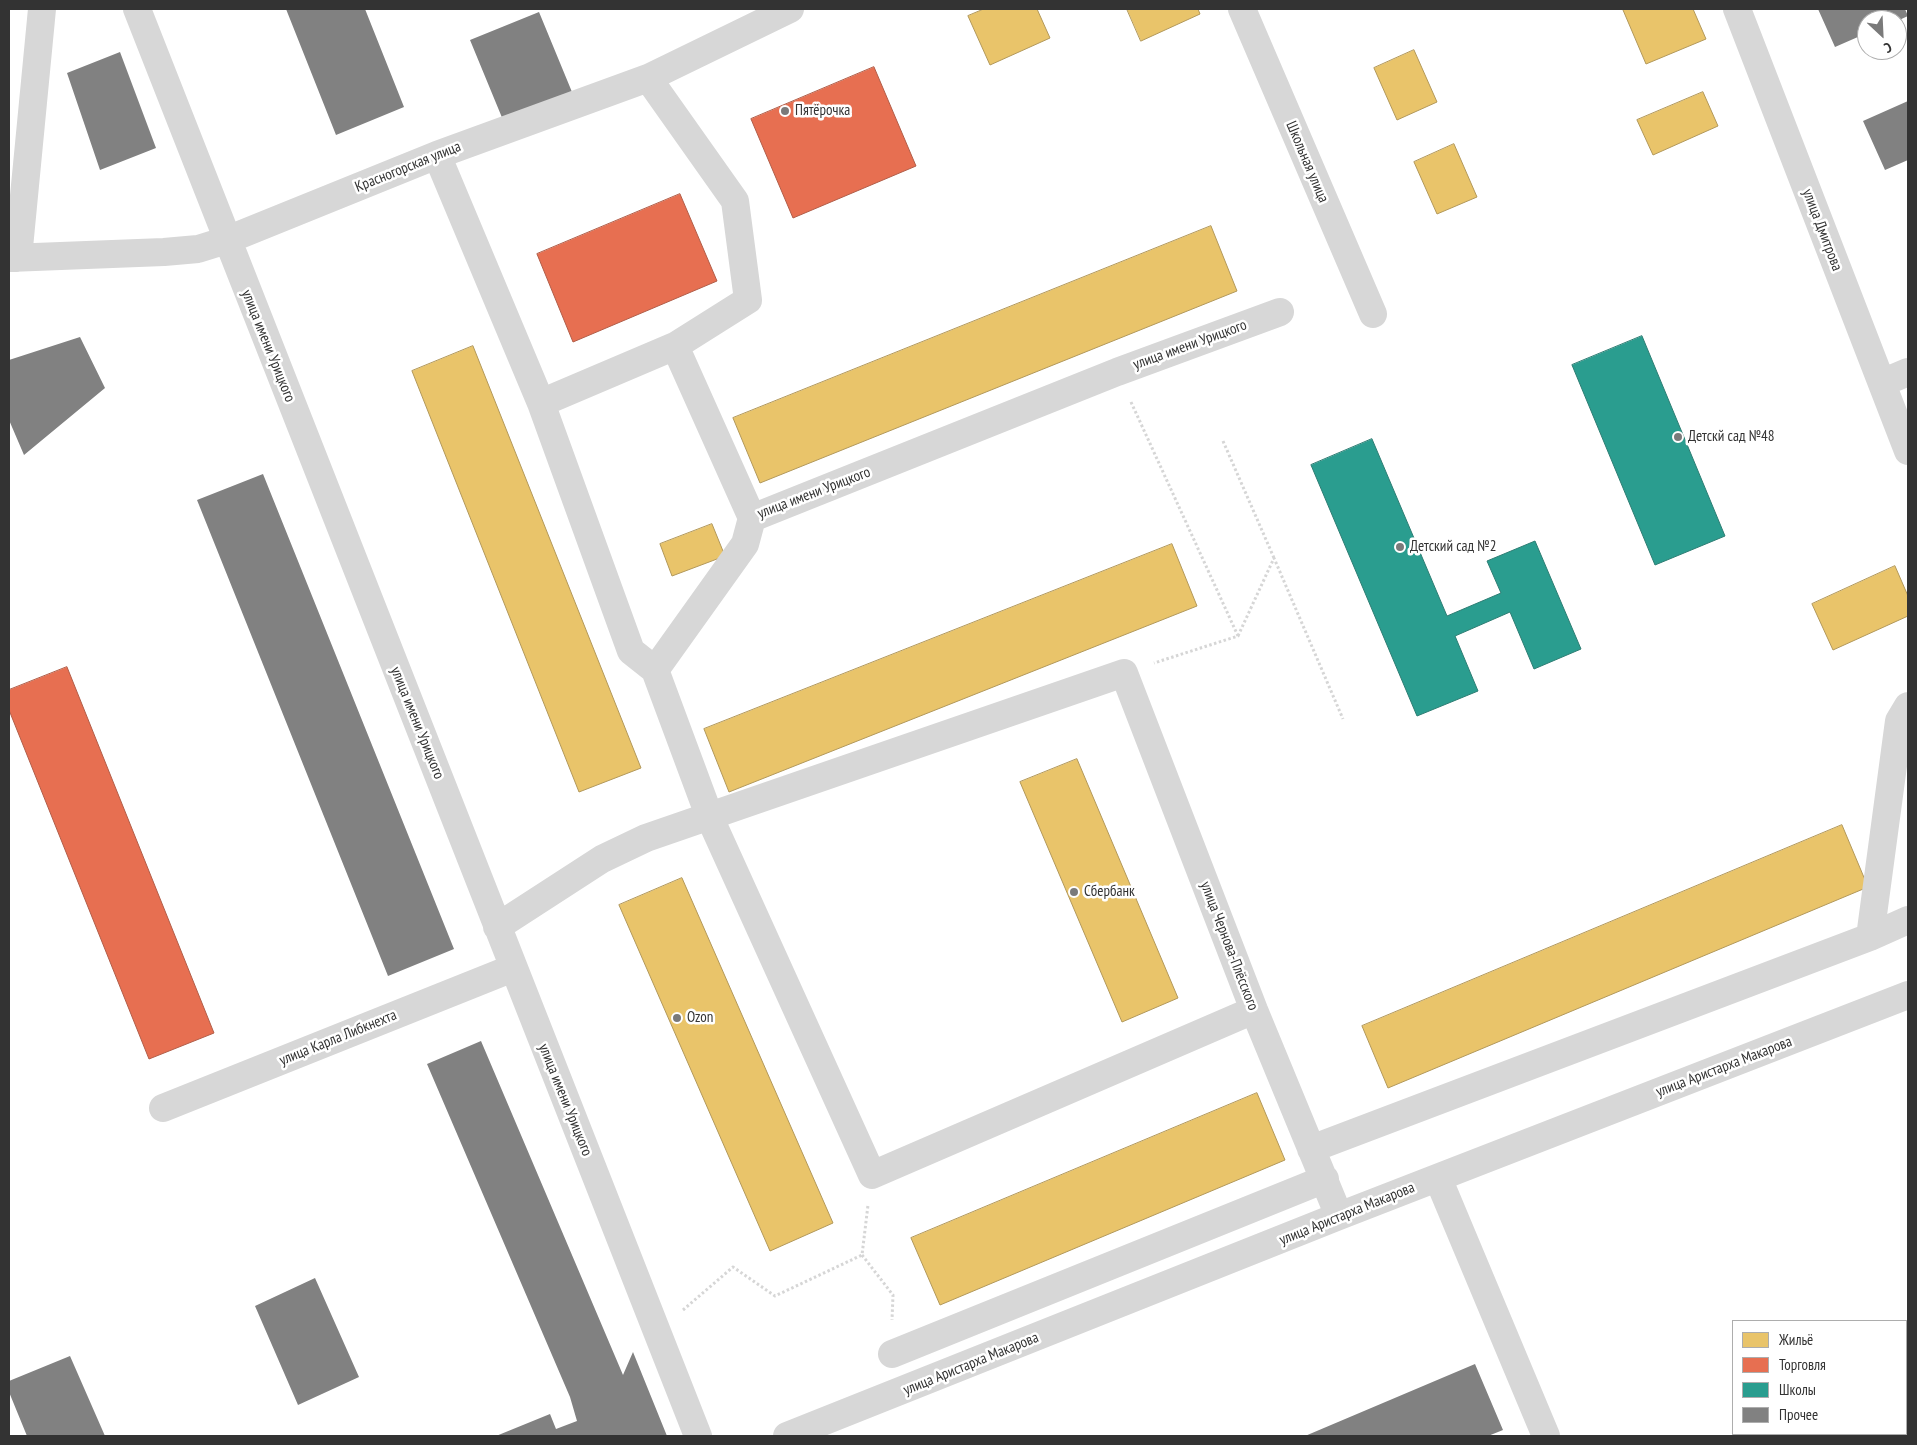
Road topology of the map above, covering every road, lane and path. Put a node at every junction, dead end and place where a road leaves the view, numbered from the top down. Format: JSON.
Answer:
{"nodes":[{"id":1,"x":42,"y":9,"type":"edge"},
{"id":2,"x":137,"y":9,"type":"edge"},
{"id":3,"x":790,"y":9,"type":"edge"},
{"id":4,"x":1242,"y":9,"type":"edge"},
{"id":5,"x":1737,"y":9,"type":"edge"},
{"id":6,"x":648,"y":78,"type":"junction"},
{"id":7,"x":437,"y":154,"type":"junction"},
{"id":8,"x":226,"y":240,"type":"junction"},
{"id":9,"x":13,"y":258,"type":"edge"},
{"id":10,"x":1280,"y":312,"type":"dead end"},
{"id":11,"x":1373,"y":314,"type":"dead end"},
{"id":12,"x":675,"y":346,"type":"junction"},
{"id":13,"x":1117,"y":372,"type":"junction"},
{"id":14,"x":1908,"y":372,"type":"edge"},
{"id":15,"x":1882,"y":383,"type":"junction"},
{"id":16,"x":541,"y":403,"type":"junction"},
{"id":17,"x":1223,"y":441,"type":"dead end"},
{"id":18,"x":1908,"y":451,"type":"edge"},
{"id":19,"x":752,"y":518,"type":"junction"},
{"id":20,"x":1274,"y":558,"type":"junction"},
{"id":21,"x":1238,"y":636,"type":"junction"},
{"id":22,"x":655,"y":670,"type":"junction"},
{"id":23,"x":1124,"y":673,"type":"junction"},
{"id":24,"x":1908,"y":706,"type":"edge"},
{"id":25,"x":1343,"y":719,"type":"dead end"},
{"id":26,"x":710,"y":818,"type":"junction"},
{"id":27,"x":1908,"y":920,"type":"edge"},
{"id":28,"x":497,"y":927,"type":"junction"},
{"id":29,"x":1870,"y":937,"type":"junction"},
{"id":30,"x":513,"y":968,"type":"junction"},
{"id":31,"x":1908,"y":995,"type":"edge"},
{"id":32,"x":1254,"y":1010,"type":"junction"},
{"id":33,"x":163,"y":1108,"type":"dead end"},
{"id":34,"x":1311,"y":1149,"type":"junction"},
{"id":35,"x":872,"y":1175,"type":"junction"},
{"id":36,"x":1438,"y":1178,"type":"junction"},
{"id":37,"x":1325,"y":1179,"type":"junction"},
{"id":38,"x":1339,"y":1216,"type":"junction"},
{"id":39,"x":862,"y":1254,"type":"junction"},
{"id":40,"x":656,"y":1331,"type":"junction"},
{"id":41,"x":892,"y":1354,"type":"joint"},
{"id":42,"x":698,"y":1436,"type":"edge"},
{"id":43,"x":787,"y":1436,"type":"edge"},
{"id":44,"x":1546,"y":1436,"type":"edge"}],
"edges":[{"from":1,"to":9,"type":"street"},
{"from":2,"to":8,"type":"street","name":"улица имени Урицкого"},
{"from":3,"to":6,"type":"street","name":"Красногорская улица"},
{"from":4,"to":11,"type":"street","name":"Школьная улица"},
{"from":5,"to":15,"type":"street","name":"улица Дмитрова"},
{"from":6,"to":7,"type":"street","name":"Красногорская улица"},
{"from":6,"to":12,"type":"street"},
{"from":7,"to":8,"type":"street","name":"Красногорская улица"},
{"from":7,"to":16,"type":"street"},
{"from":8,"to":9,"type":"street","name":"Красногорская улица"},
{"from":8,"to":28,"type":"street","name":"улица имени Урицкого"},
{"from":10,"to":13,"type":"street","name":"улица имени Урицкого"},
{"from":12,"to":16,"type":"street"},
{"from":12,"to":19,"type":"street","name":"улица имени Урицкого"},
{"from":13,"to":19,"type":"street","name":"улица имени Урицкого"},
{"from":13,"to":21,"type":"path"},
{"from":14,"to":15,"type":"street"},
{"from":15,"to":18,"type":"street","name":"улица Дмитрова"},
{"from":16,"to":22,"type":"street"},
{"from":17,"to":20,"type":"path"},
{"from":19,"to":22,"type":"street"},
{"from":20,"to":21,"type":"path"},
{"from":20,"to":25,"type":"path"},
{"from":21,"to":23,"type":"path"},
{"from":22,"to":26,"type":"street"},
{"from":23,"to":26,"type":"street"},
{"from":23,"to":32,"type":"street","name":"улица Чернова-Плёсского"},
{"from":24,"to":29,"type":"street"},
{"from":26,"to":28,"type":"street"},
{"from":26,"to":35,"type":"street"},
{"from":27,"to":29,"type":"street"},
{"from":28,"to":30,"type":"street","name":"улица имени Урицкого"},
{"from":29,"to":34,"type":"street"},
{"from":30,"to":33,"type":"street","name":"улица Карла Либкнехта"},
{"from":30,"to":40,"type":"street","name":"улица имени Урицкого"},
{"from":31,"to":36,"type":"street","name":"улица Аристарха Макарова"},
{"from":32,"to":34,"type":"street","name":"улица Чернова-Плёсского"},
{"from":32,"to":35,"type":"street"},
{"from":34,"to":37,"type":"street","name":"улица Чернова-Плёсского"},
{"from":35,"to":39,"type":"path"},
{"from":36,"to":38,"type":"street","name":"улица Аристарха Макарова"},
{"from":36,"to":44,"type":"street"},
{"from":37,"to":38,"type":"street","name":"улица Чернова-Плёсского"},
{"from":37,"to":41,"type":"street"},
{"from":38,"to":43,"type":"street","name":"улица Аристарха Макарова"},
{"from":39,"to":40,"type":"path"},
{"from":39,"to":41,"type":"path"},
{"from":40,"to":42,"type":"street","name":"улица имени Урицкого"}]}
